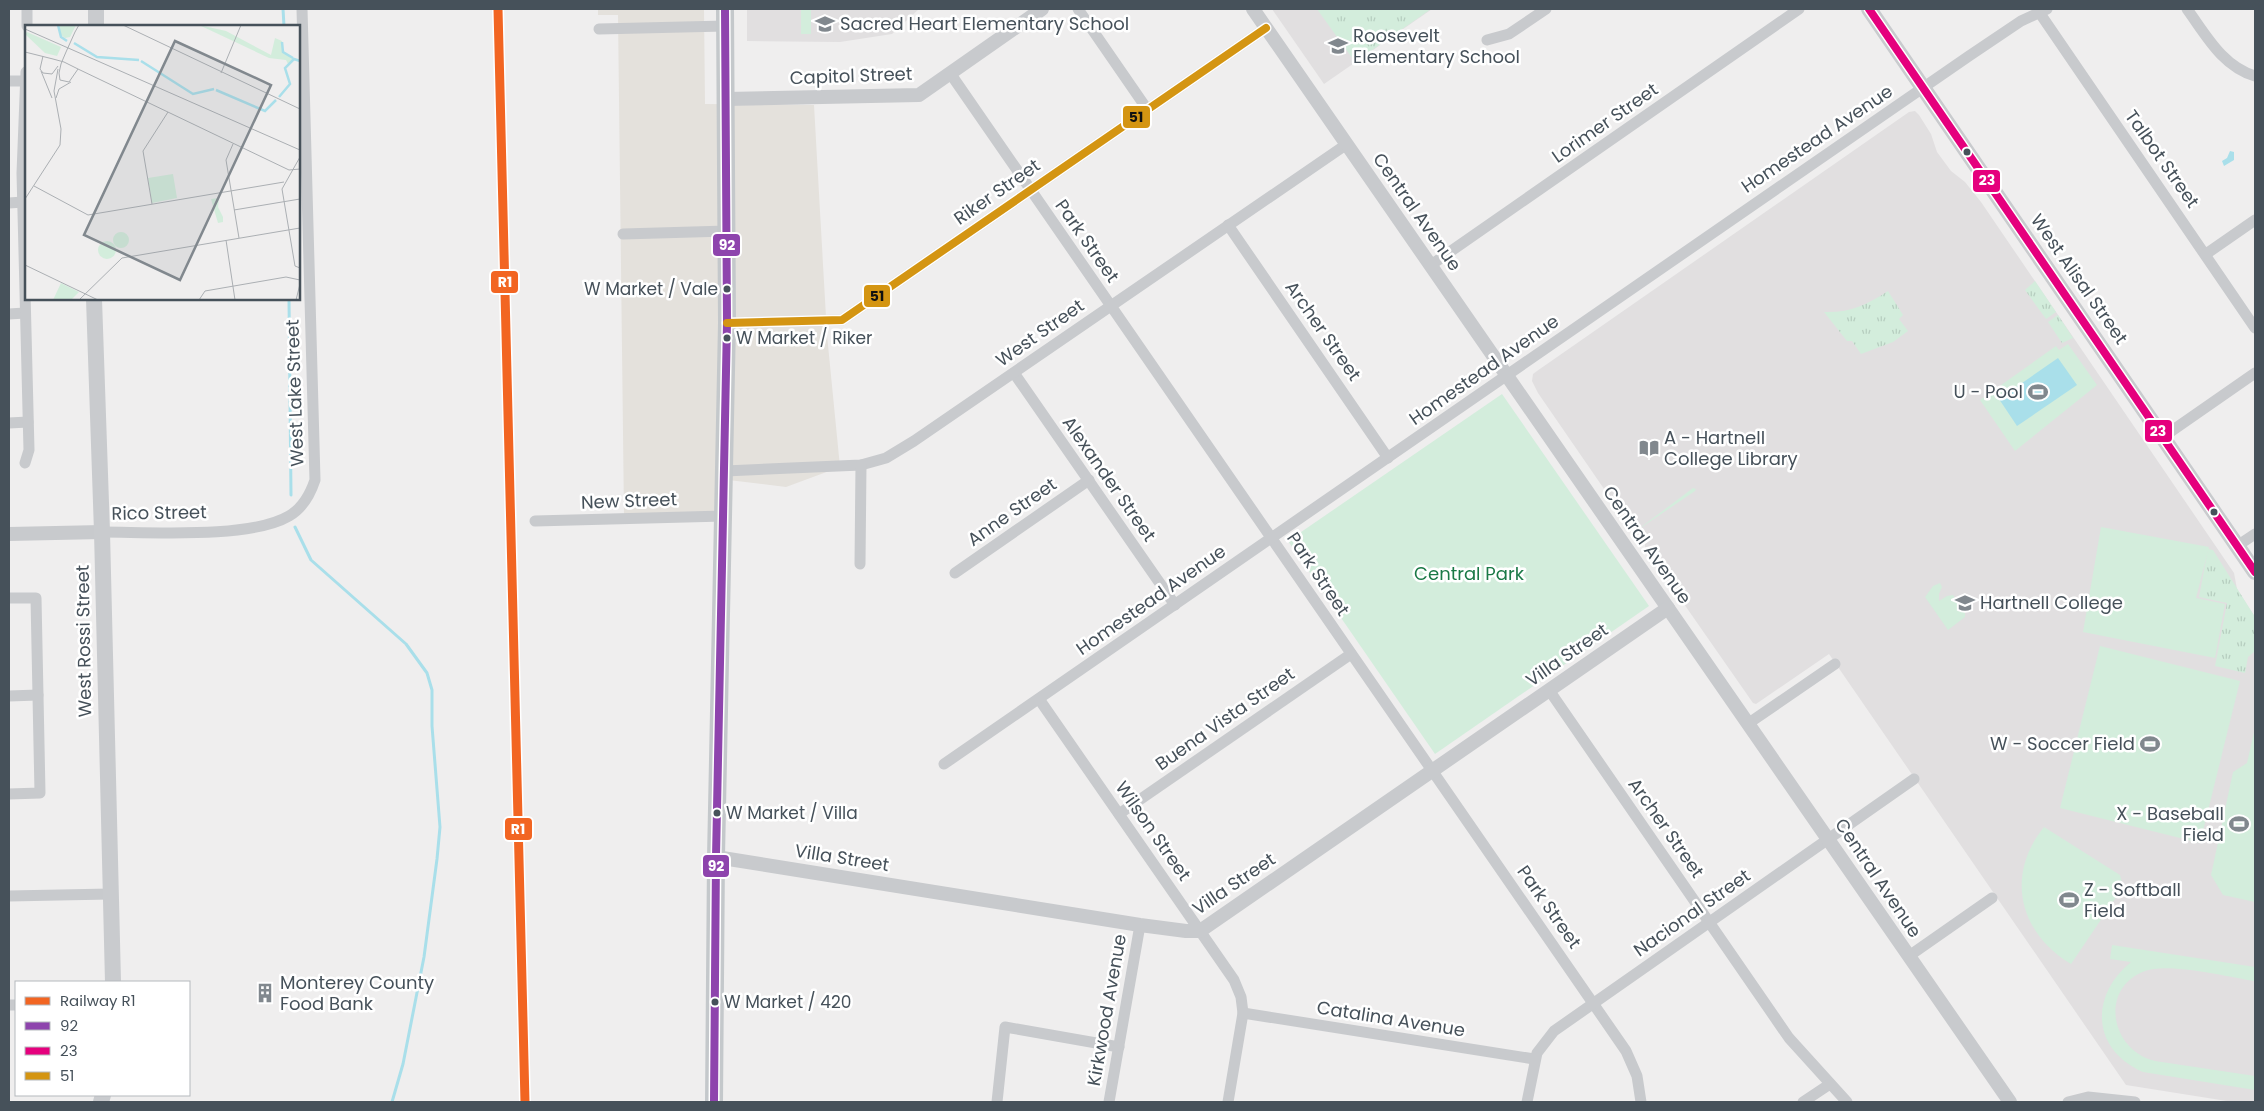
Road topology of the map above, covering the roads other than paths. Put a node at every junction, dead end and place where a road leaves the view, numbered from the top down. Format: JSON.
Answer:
{"nodes":[{"id":1,"x":27,"y":9,"type":"edge"},
{"id":2,"x":96,"y":9,"type":"edge"},
{"id":3,"x":302,"y":9,"type":"edge"},
{"id":4,"x":725,"y":9,"type":"edge"},
{"id":5,"x":1042,"y":9,"type":"edge"},
{"id":6,"x":1078,"y":9,"type":"edge"},
{"id":7,"x":1253,"y":9,"type":"edge"},
{"id":8,"x":1546,"y":9,"type":"edge"},
{"id":9,"x":1799,"y":9,"type":"edge"},
{"id":10,"x":1869,"y":9,"type":"edge"},
{"id":11,"x":2187,"y":9,"type":"edge"},
{"id":12,"x":2043,"y":10,"type":"edge"},
{"id":13,"x":27,"y":25,"type":"edge"},
{"id":14,"x":96,"y":25,"type":"edge"},
{"id":15,"x":725,"y":26,"type":"junction"},
{"id":16,"x":1266,"y":28,"type":"junction"},
{"id":17,"x":599,"y":29,"type":"dead end"},
{"id":18,"x":1487,"y":40,"type":"dead end"},
{"id":19,"x":950,"y":73,"type":"junction"},
{"id":20,"x":2255,"y":76,"type":"edge"},
{"id":21,"x":25,"y":78,"type":"edge"},
{"id":22,"x":9,"y":82,"type":"edge"},
{"id":23,"x":1924,"y":88,"type":"junction"},
{"id":24,"x":726,"y":99,"type":"junction"},
{"id":25,"x":1147,"y":109,"type":"junction"},
{"id":26,"x":25,"y":119,"type":"edge"},
{"id":27,"x":1347,"y":144,"type":"junction"},
{"id":28,"x":1031,"y":190,"type":"junction"},
{"id":29,"x":23,"y":202,"type":"junction"},
{"id":30,"x":9,"y":203,"type":"edge"},
{"id":31,"x":2255,"y":220,"type":"edge"},
{"id":32,"x":1228,"y":225,"type":"junction"},
{"id":33,"x":727,"y":232,"type":"junction"},
{"id":34,"x":624,"y":234,"type":"dead end"},
{"id":35,"x":2206,"y":254,"type":"junction"},
{"id":36,"x":1431,"y":265,"type":"junction"},
{"id":37,"x":94,"y":300,"type":"edge"},
{"id":38,"x":1111,"y":305,"type":"junction"},
{"id":39,"x":25,"y":313,"type":"junction"},
{"id":40,"x":9,"y":314,"type":"edge"},
{"id":41,"x":727,"y":322,"type":"junction"},
{"id":42,"x":2255,"y":328,"type":"edge"},
{"id":43,"x":1014,"y":373,"type":"junction"},
{"id":44,"x":2255,"y":373,"type":"edge"},
{"id":45,"x":1506,"y":376,"type":"junction"},
{"id":46,"x":28,"y":422,"type":"junction"},
{"id":47,"x":9,"y":423,"type":"edge"},
{"id":48,"x":2163,"y":437,"type":"junction"},
{"id":49,"x":1388,"y":458,"type":"junction"},
{"id":50,"x":25,"y":463,"type":"dead end"},
{"id":51,"x":861,"y":465,"type":"junction"},
{"id":52,"x":725,"y":471,"type":"junction"},
{"id":53,"x":1089,"y":480,"type":"junction"},
{"id":54,"x":304,"y":504,"type":"joint"},
{"id":55,"x":724,"y":516,"type":"junction"},
{"id":56,"x":535,"y":521,"type":"dead end"},
{"id":57,"x":102,"y":532,"type":"junction"},
{"id":58,"x":9,"y":534,"type":"edge"},
{"id":59,"x":2255,"y":534,"type":"edge"},
{"id":60,"x":1272,"y":538,"type":"junction"},
{"id":61,"x":2238,"y":546,"type":"junction"},
{"id":62,"x":860,"y":564,"type":"dead end"},
{"id":63,"x":2255,"y":572,"type":"edge"},
{"id":64,"x":955,"y":573,"type":"dead end"},
{"id":65,"x":9,"y":598,"type":"edge"},
{"id":66,"x":1175,"y":605,"type":"junction"},
{"id":67,"x":1668,"y":608,"type":"junction"},
{"id":68,"x":1351,"y":654,"type":"junction"},
{"id":69,"x":1835,"y":664,"type":"dead end"},
{"id":70,"x":1549,"y":690,"type":"junction"},
{"id":71,"x":38,"y":695,"type":"junction"},
{"id":72,"x":9,"y":696,"type":"edge"},
{"id":73,"x":1039,"y":699,"type":"junction"},
{"id":74,"x":1748,"y":723,"type":"junction"},
{"id":75,"x":944,"y":764,"type":"dead end"},
{"id":76,"x":1433,"y":770,"type":"junction"},
{"id":77,"x":1914,"y":779,"type":"dead end"},
{"id":78,"x":9,"y":794,"type":"edge"},
{"id":79,"x":1120,"y":814,"type":"junction"},
{"id":80,"x":1829,"y":840,"type":"junction"},
{"id":81,"x":716,"y":857,"type":"junction"},
{"id":82,"x":110,"y":894,"type":"junction"},
{"id":83,"x":9,"y":896,"type":"edge"},
{"id":84,"x":1992,"y":898,"type":"dead end"},
{"id":85,"x":1710,"y":922,"type":"junction"},
{"id":86,"x":1140,"y":924,"type":"junction"},
{"id":87,"x":1200,"y":931,"type":"junction"},
{"id":88,"x":1909,"y":956,"type":"junction"},
{"id":89,"x":113,"y":981,"type":"edge"},
{"id":90,"x":1593,"y":1003,"type":"junction"},
{"id":91,"x":1243,"y":1013,"type":"junction"},
{"id":92,"x":1119,"y":1047,"type":"junction"},
{"id":93,"x":1534,"y":1059,"type":"junction"},
{"id":94,"x":1830,"y":1084,"type":"junction"},
{"id":95,"x":714,"y":1102,"type":"edge"},
{"id":96,"x":997,"y":1102,"type":"edge"},
{"id":97,"x":1109,"y":1102,"type":"edge"},
{"id":98,"x":1228,"y":1102,"type":"edge"},
{"id":99,"x":1527,"y":1102,"type":"edge"},
{"id":100,"x":1641,"y":1102,"type":"edge"},
{"id":101,"x":1803,"y":1102,"type":"edge"},
{"id":102,"x":1847,"y":1102,"type":"edge"},
{"id":103,"x":2010,"y":1102,"type":"edge"},
{"id":104,"x":2068,"y":1102,"type":"edge"},
{"id":105,"x":2135,"y":1102,"type":"edge"}],
"edges":[{"from":1,"to":13,"type":"street"},
{"from":2,"to":14,"type":"main road"},
{"from":3,"to":54,"type":"street","name":"West Lake Street"},
{"from":4,"to":15,"type":"main road"},
{"from":5,"to":19,"type":"street","name":"Capitol Street"},
{"from":6,"to":25,"type":"street"},
{"from":7,"to":16,"type":"street","name":"Central Avenue"},
{"from":8,"to":18,"type":"street"},
{"from":9,"to":36,"type":"street","name":"Lorimer Street"},
{"from":10,"to":23,"type":"main road","name":"West Alisal Street"},
{"from":11,"to":20,"type":"street"},
{"from":12,"to":23,"type":"street","name":"Homestead Avenue"},
{"from":12,"to":35,"type":"street","name":"Talbot Street"},
{"from":15,"to":17,"type":"street"},
{"from":15,"to":24,"type":"main road"},
{"from":16,"to":25,"type":"street","name":"Riker Street"},
{"from":16,"to":27,"type":"street","name":"Central Avenue"},
{"from":19,"to":24,"type":"street","name":"Capitol Street"},
{"from":19,"to":28,"type":"street","name":"Park Street"},
{"from":21,"to":22,"type":"street"},
{"from":23,"to":45,"type":"street","name":"Homestead Avenue"},
{"from":23,"to":48,"type":"main road","name":"West Alisal Street"},
{"from":24,"to":33,"type":"main road"},
{"from":25,"to":28,"type":"street","name":"Riker Street"},
{"from":26,"to":29,"type":"street"},
{"from":27,"to":32,"type":"street","name":"West Street"},
{"from":27,"to":36,"type":"street","name":"Central Avenue"},
{"from":28,"to":38,"type":"street","name":"Park Street"},
{"from":28,"to":41,"type":"street","name":"Riker Street"},
{"from":29,"to":30,"type":"street"},
{"from":29,"to":39,"type":"street"},
{"from":31,"to":35,"type":"street"},
{"from":32,"to":38,"type":"street","name":"West Street"},
{"from":32,"to":49,"type":"street","name":"Archer Street"},
{"from":33,"to":34,"type":"street"},
{"from":33,"to":41,"type":"main road"},
{"from":35,"to":42,"type":"street","name":"Talbot Street"},
{"from":36,"to":45,"type":"street","name":"Central Avenue"},
{"from":37,"to":57,"type":"main road","name":"West Rossi Street"},
{"from":38,"to":43,"type":"street","name":"West Street"},
{"from":38,"to":60,"type":"street","name":"Park Street"},
{"from":39,"to":40,"type":"street"},
{"from":39,"to":46,"type":"street"},
{"from":41,"to":52,"type":"main road"},
{"from":43,"to":51,"type":"street","name":"West Street"},
{"from":43,"to":53,"type":"street","name":"Alexander Street"},
{"from":44,"to":48,"type":"street"},
{"from":45,"to":49,"type":"street","name":"Homestead Avenue"},
{"from":45,"to":67,"type":"street","name":"Central Avenue"},
{"from":46,"to":47,"type":"street"},
{"from":46,"to":50,"type":"street"},
{"from":48,"to":61,"type":"main road","name":"West Alisal Street"},
{"from":49,"to":60,"type":"street","name":"Homestead Avenue"},
{"from":51,"to":52,"type":"street","name":"West Street"},
{"from":51,"to":62,"type":"street"},
{"from":52,"to":55,"type":"main road"},
{"from":53,"to":64,"type":"street","name":"Anne Street"},
{"from":53,"to":66,"type":"street","name":"Alexander Street"},
{"from":54,"to":57,"type":"street","name":"Rico Street"},
{"from":55,"to":56,"type":"street","name":"New Street"},
{"from":55,"to":81,"type":"main road"},
{"from":57,"to":58,"type":"street","name":"Rico Street"},
{"from":57,"to":82,"type":"main road","name":"West Rossi Street"},
{"from":59,"to":61,"type":"street"},
{"from":60,"to":66,"type":"street","name":"Homestead Avenue"},
{"from":60,"to":68,"type":"street","name":"Park Street"},
{"from":61,"to":63,"type":"main road","name":"West Alisal Street"},
{"from":65,"to":71,"type":"street"},
{"from":66,"to":73,"type":"street","name":"Homestead Avenue"},
{"from":67,"to":70,"type":"street","name":"Villa Street"},
{"from":67,"to":74,"type":"street","name":"Central Avenue"},
{"from":68,"to":76,"type":"street","name":"Park Street"},
{"from":68,"to":79,"type":"street","name":"Buena Vista Street"},
{"from":69,"to":74,"type":"street"},
{"from":70,"to":76,"type":"street","name":"Villa Street"},
{"from":70,"to":85,"type":"street","name":"Archer Street"},
{"from":71,"to":72,"type":"street"},
{"from":71,"to":78,"type":"street"},
{"from":73,"to":75,"type":"street","name":"Homestead Avenue"},
{"from":73,"to":79,"type":"street","name":"Wilson Street"},
{"from":74,"to":80,"type":"street","name":"Central Avenue"},
{"from":76,"to":87,"type":"street","name":"Villa Street"},
{"from":76,"to":90,"type":"street","name":"Park Street"},
{"from":77,"to":80,"type":"street","name":"Nacional Street"},
{"from":79,"to":87,"type":"street","name":"Wilson Street"},
{"from":80,"to":85,"type":"street","name":"Nacional Street"},
{"from":80,"to":88,"type":"street","name":"Central Avenue"},
{"from":81,"to":86,"type":"street","name":"Villa Street"},
{"from":81,"to":95,"type":"main road"},
{"from":82,"to":83,"type":"street"},
{"from":82,"to":89,"type":"main road","name":"West Rossi Street"},
{"from":84,"to":88,"type":"street"},
{"from":85,"to":90,"type":"street","name":"Nacional Street"},
{"from":85,"to":94,"type":"street","name":"Archer Street"},
{"from":86,"to":87,"type":"street","name":"Villa Street"},
{"from":86,"to":92,"type":"street","name":"Kirkwood Avenue"},
{"from":87,"to":91,"type":"street","name":"Wilson Street"},
{"from":88,"to":103,"type":"street","name":"Central Avenue"},
{"from":90,"to":93,"type":"street","name":"Nacional Street"},
{"from":90,"to":100,"type":"street","name":"Park Street"},
{"from":91,"to":93,"type":"street","name":"Catalina Avenue"},
{"from":91,"to":98,"type":"street","name":"Wilson Street"},
{"from":92,"to":96,"type":"street"},
{"from":92,"to":97,"type":"street","name":"Kirkwood Avenue"},
{"from":93,"to":99,"type":"street","name":"Nacional Street"},
{"from":94,"to":101,"type":"street"},
{"from":94,"to":102,"type":"street","name":"Archer Street"},
{"from":104,"to":105,"type":"street"}]}
